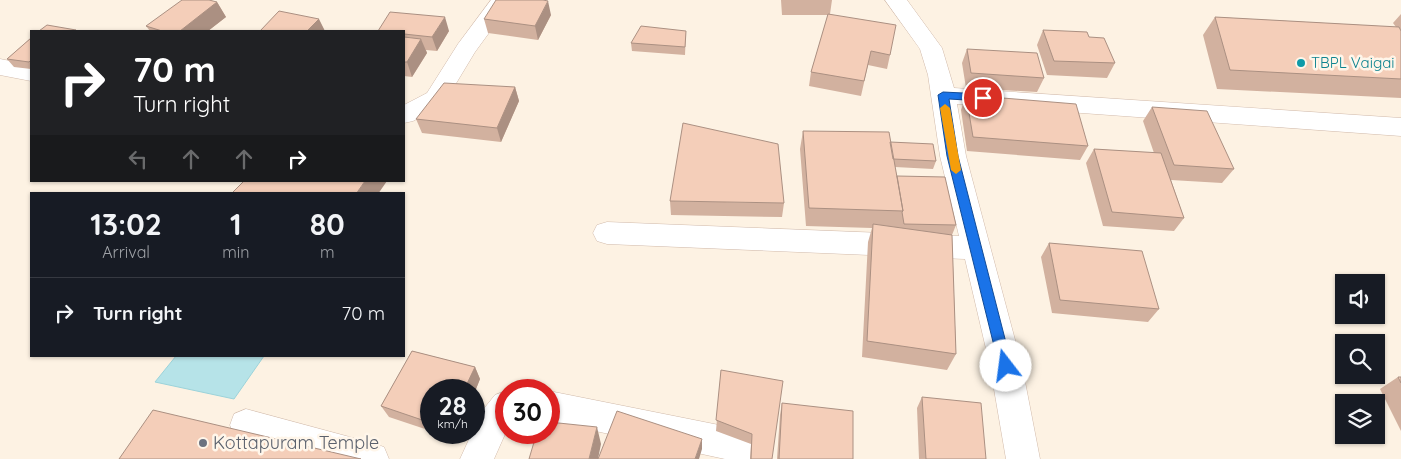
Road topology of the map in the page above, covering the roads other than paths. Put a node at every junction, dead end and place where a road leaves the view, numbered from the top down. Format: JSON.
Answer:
{"nodes":[{"id":1,"x":502,"y":0,"type":"edge"},
{"id":2,"x":896,"y":0,"type":"edge"},
{"id":3,"x":0,"y":67,"type":"edge"},
{"id":4,"x":30,"y":73,"type":"edge"},
{"id":5,"x":943,"y":95,"type":"junction"},
{"id":6,"x":405,"y":115,"type":"edge"},
{"id":7,"x":1401,"y":127,"type":"edge"},
{"id":8,"x":608,"y":233,"type":"dead end"},
{"id":9,"x":975,"y":248,"type":"junction"},
{"id":10,"x":560,"y":408,"type":"edge"},
{"id":11,"x":495,"y":421,"type":"edge"},
{"id":12,"x":246,"y":426,"type":"dead end"},
{"id":13,"x":372,"y":459,"type":"edge"},
{"id":14,"x":477,"y":459,"type":"edge"},
{"id":15,"x":746,"y":459,"type":"edge"},
{"id":16,"x":1023,"y":459,"type":"edge"}],
"edges":[{"from":1,"to":6,"type":"street"},
{"from":2,"to":5,"type":"street"},
{"from":3,"to":4,"type":"street"},
{"from":5,"to":7,"type":"street"},
{"from":5,"to":9,"type":"street"},
{"from":8,"to":9,"type":"street"},
{"from":9,"to":16,"type":"street"},
{"from":10,"to":15,"type":"street"},
{"from":11,"to":14,"type":"street"},
{"from":12,"to":13,"type":"street"}]}
